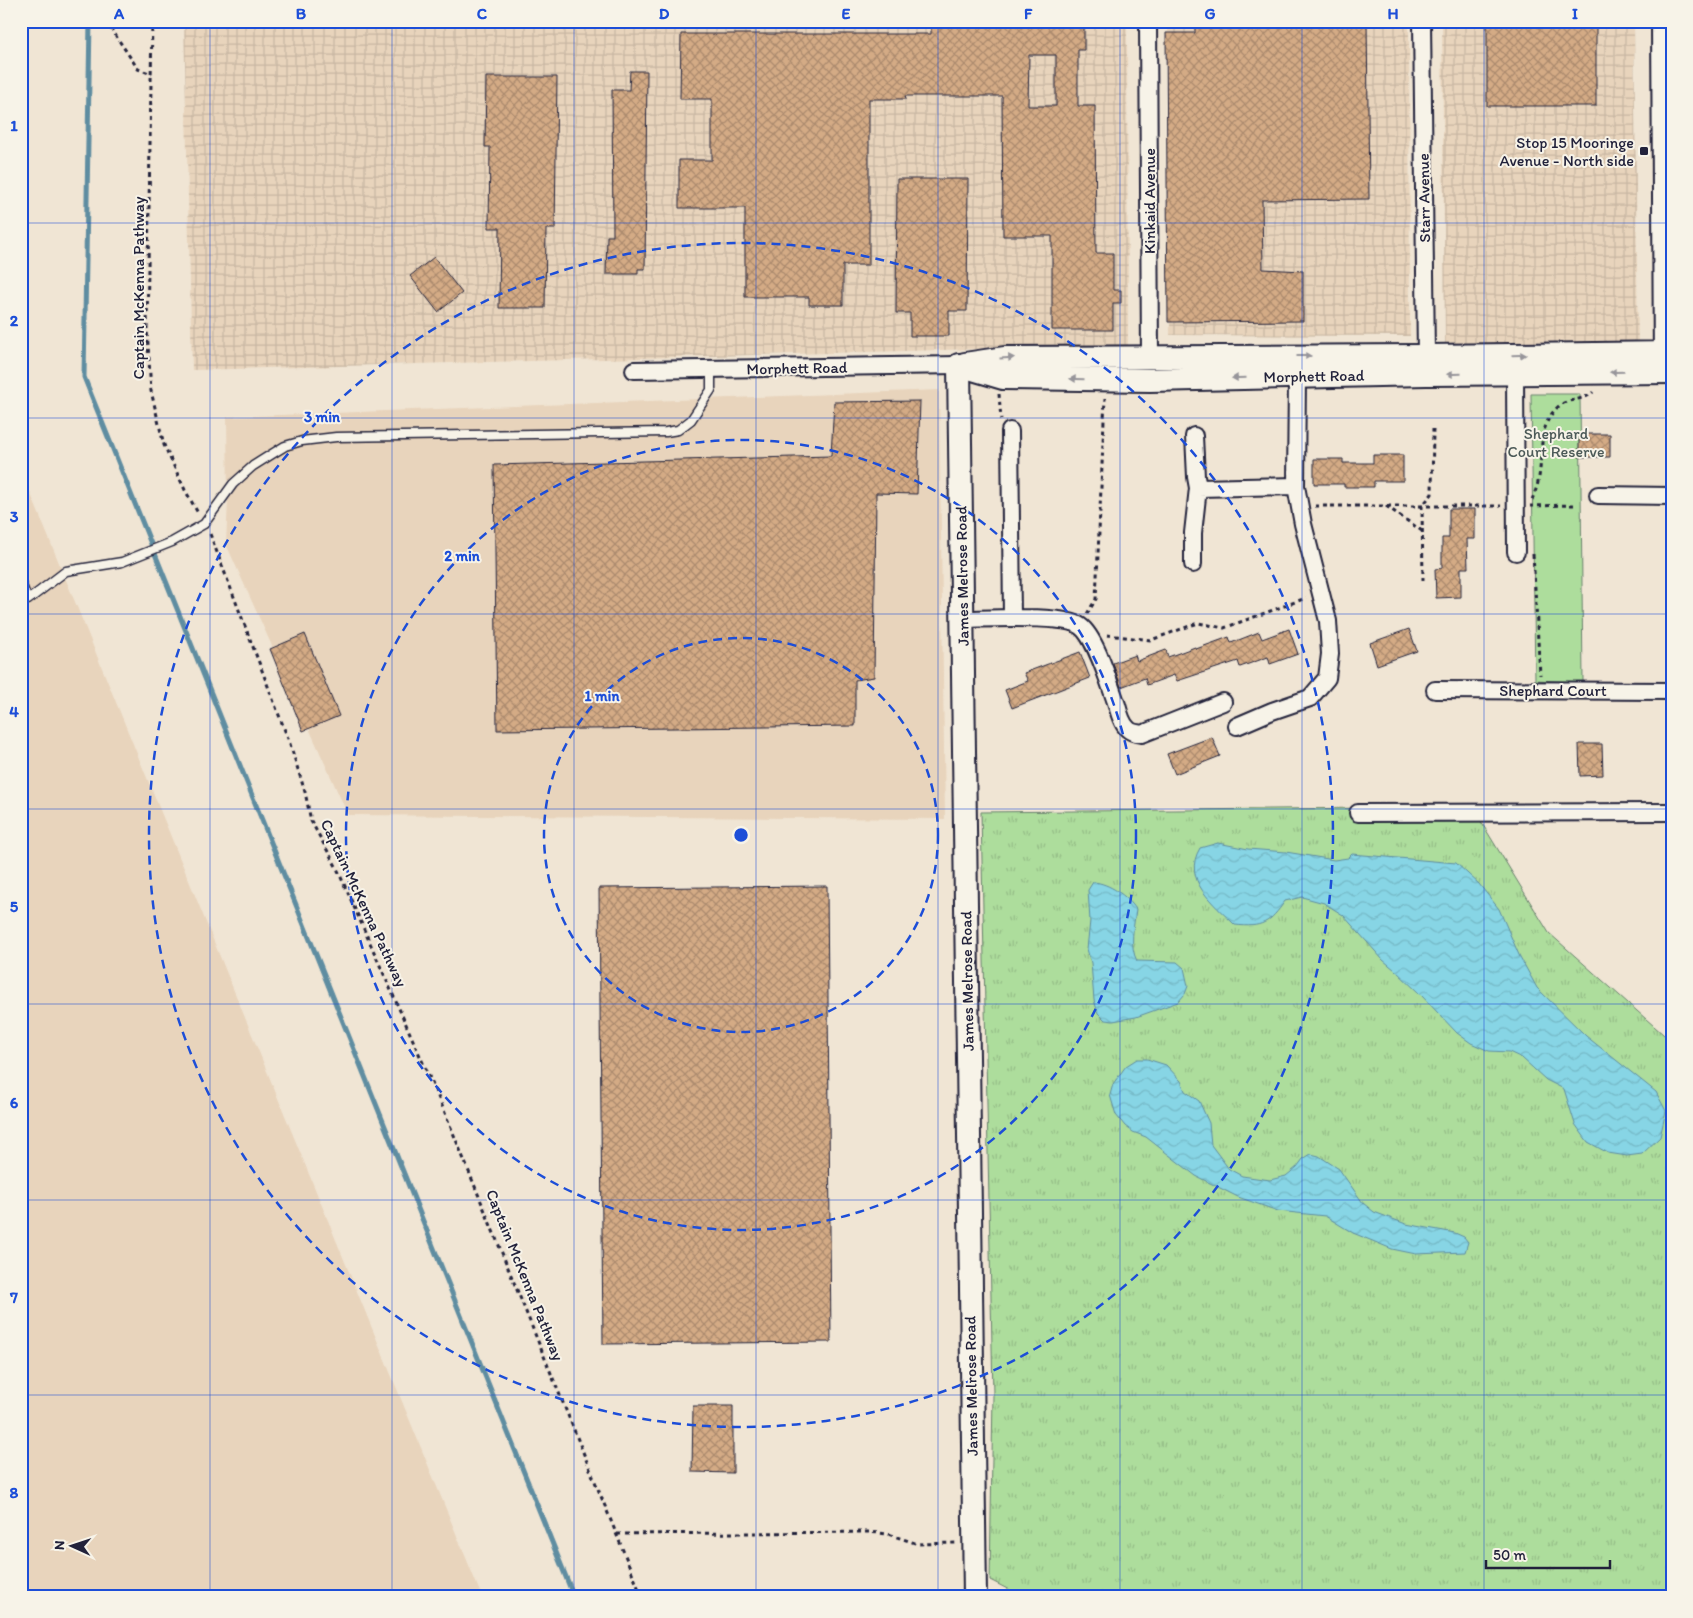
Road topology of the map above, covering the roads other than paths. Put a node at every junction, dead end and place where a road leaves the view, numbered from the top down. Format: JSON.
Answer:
{"nodes":[{"id":1,"x":1148,"y":21,"type":"edge"},
{"id":2,"x":1422,"y":21,"type":"edge"},
{"id":3,"x":1663,"y":21,"type":"edge"},
{"id":4,"x":1664,"y":224,"type":"junction"},
{"id":5,"x":1672,"y":286,"type":"edge"},
{"id":6,"x":1150,"y":356,"type":"junction"},
{"id":7,"x":1668,"y":362,"type":"edge"},
{"id":8,"x":1426,"y":365,"type":"junction"},
{"id":9,"x":959,"y":366,"type":"junction"},
{"id":10,"x":711,"y":369,"type":"junction"},
{"id":11,"x":634,"y":370,"type":"dead end"},
{"id":12,"x":1515,"y":373,"type":"junction"},
{"id":13,"x":1297,"y":377,"type":"junction"},
{"id":14,"x":1150,"y":380,"type":"junction"},
{"id":15,"x":1010,"y":431,"type":"road end"},
{"id":16,"x":1194,"y":436,"type":"dead end"},
{"id":17,"x":1296,"y":486,"type":"junction"},
{"id":18,"x":1198,"y":488,"type":"junction"},
{"id":19,"x":1598,"y":495,"type":"dead end"},
{"id":20,"x":1672,"y":496,"type":"edge"},
{"id":21,"x":1516,"y":552,"type":"dead end"},
{"id":22,"x":1193,"y":564,"type":"dead end"},
{"id":23,"x":21,"y":583,"type":"edge"},
{"id":24,"x":25,"y":603,"type":"edge"},
{"id":25,"x":1012,"y":618,"type":"junction"},
{"id":26,"x":962,"y":619,"type":"junction"},
{"id":27,"x":1435,"y":690,"type":"dead end"},
{"id":28,"x":1672,"y":691,"type":"edge"},
{"id":29,"x":1223,"y":702,"type":"dead end"},
{"id":30,"x":1237,"y":726,"type":"dead end"},
{"id":31,"x":1672,"y":812,"type":"edge"},
{"id":32,"x":1358,"y":813,"type":"dead end"},
{"id":33,"x":975,"y":1597,"type":"edge"}],
"edges":[{"from":1,"to":6,"type":"street","name":"Kinkaid Avenue"},
{"from":2,"to":8,"type":"street","name":"Starr Avenue"},
{"from":3,"to":4,"type":"street"},
{"from":4,"to":5,"type":"street"},
{"from":4,"to":7,"type":"street"},
{"from":6,"to":8,"type":"street","name":"Morphett Road","one_way":true},
{"from":9,"to":6,"type":"street","name":"Morphett Road","one_way":true},
{"from":6,"to":14,"type":"street","name":"Kinkaid Avenue"},
{"from":8,"to":7,"type":"street","name":"Morphett Road","one_way":true},
{"from":7,"to":12,"type":"street","name":"Morphett Road","one_way":true},
{"from":12,"to":8,"type":"street","name":"Morphett Road","one_way":true},
{"from":8,"to":13,"type":"street","name":"Morphett Road"},
{"from":9,"to":10,"type":"street","name":"Morphett Road"},
{"from":14,"to":9,"type":"street","name":"Morphett Road","one_way":true},
{"from":9,"to":26,"type":"street","name":"James Melrose Road"},
{"from":10,"to":11,"type":"street","name":"Morphett Road"},
{"from":10,"to":24,"type":"lane"},
{"from":12,"to":21,"type":"street"},
{"from":13,"to":14,"type":"street","name":"Morphett Road","one_way":true},
{"from":13,"to":17,"type":"street"},
{"from":15,"to":25,"type":"street"},
{"from":16,"to":18,"type":"street"},
{"from":17,"to":18,"type":"street"},
{"from":17,"to":30,"type":"street"},
{"from":18,"to":22,"type":"street"},
{"from":19,"to":20,"type":"street"},
{"from":23,"to":24,"type":"lane"},
{"from":25,"to":26,"type":"street"},
{"from":25,"to":29,"type":"street"},
{"from":26,"to":33,"type":"street","name":"James Melrose Road"},
{"from":27,"to":28,"type":"street","name":"Shephard Court"},
{"from":31,"to":32,"type":"street"}]}
